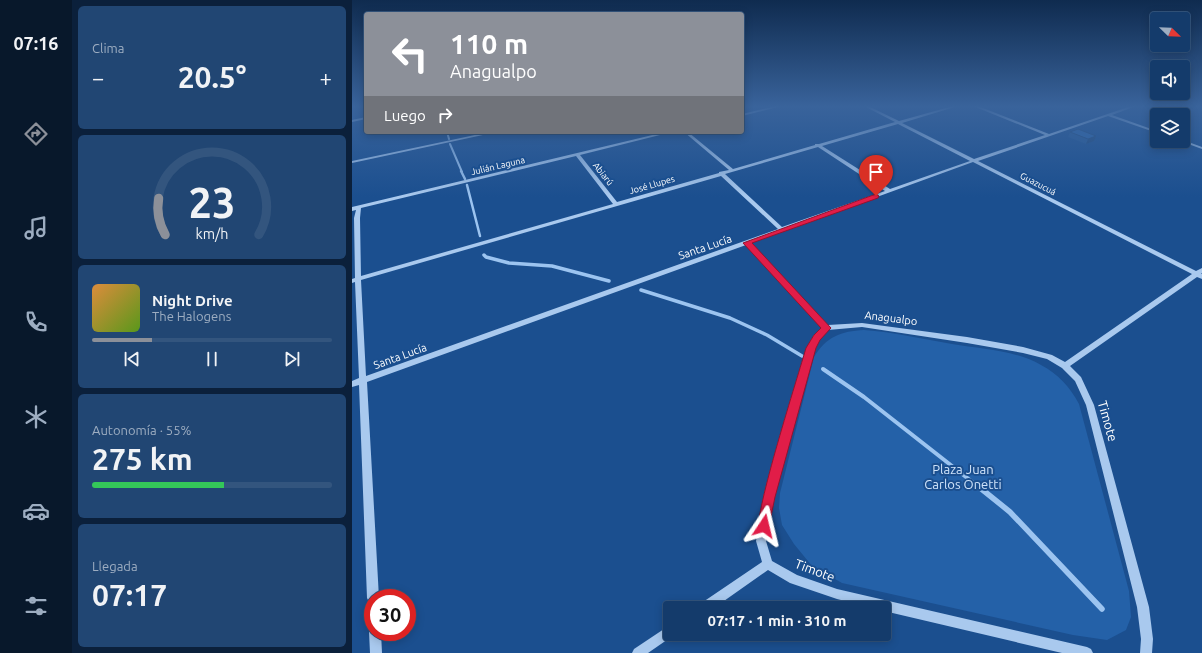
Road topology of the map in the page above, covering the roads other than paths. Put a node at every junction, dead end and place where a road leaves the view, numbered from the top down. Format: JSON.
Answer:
{"nodes":[{"id":1,"x":474,"y":136,"type":"edge"},
{"id":2,"x":652,"y":136,"type":"edge"},
{"id":3,"x":691,"y":136,"type":"edge"},
{"id":4,"x":847,"y":136,"type":"edge"},
{"id":5,"x":926,"y":136,"type":"edge"},
{"id":6,"x":1044,"y":136,"type":"edge"},
{"id":7,"x":1190,"y":144,"type":"edge"},
{"id":8,"x":817,"y":145,"type":"junction"},
{"id":9,"x":1202,"y":148,"type":"edge"},
{"id":10,"x":577,"y":155,"type":"junction"},
{"id":11,"x":974,"y":161,"type":"junction"},
{"id":12,"x":352,"y":162,"type":"edge"},
{"id":13,"x":731,"y":170,"type":"junction"},
{"id":14,"x":721,"y":174,"type":"junction"},
{"id":15,"x":889,"y":191,"type":"junction"},
{"id":16,"x":616,"y":204,"type":"junction"},
{"id":17,"x":356,"y":208,"type":"edge"},
{"id":18,"x":782,"y":230,"type":"junction"},
{"id":19,"x":747,"y":243,"type":"junction"},
{"id":20,"x":1200,"y":274,"type":"edge"},
{"id":21,"x":355,"y":280,"type":"edge"},
{"id":22,"x":826,"y":328,"type":"junction"},
{"id":23,"x":1065,"y":366,"type":"junction"},
{"id":24,"x":362,"y":380,"type":"junction"},
{"id":25,"x":352,"y":384,"type":"edge"},
{"id":26,"x":768,"y":564,"type":"junction"},
{"id":27,"x":373,"y":589,"type":"edge"},
{"id":28,"x":714,"y":601,"type":"edge"},
{"id":29,"x":663,"y":636,"type":"edge"},
{"id":30,"x":375,"y":641,"type":"edge"},
{"id":31,"x":376,"y":653,"type":"edge"},
{"id":32,"x":638,"y":653,"type":"edge"},
{"id":33,"x":1087,"y":653,"type":"edge"},
{"id":34,"x":1146,"y":653,"type":"edge"}],
"edges":[{"from":1,"to":12,"type":"street"},
{"from":2,"to":10,"type":"street","name":"Julián Laguna"},
{"from":3,"to":13,"type":"street"},
{"from":4,"to":8,"type":"street","name":"José Llupes"},
{"from":5,"to":11,"type":"street","name":"Guazucuá"},
{"from":6,"to":11,"type":"street","name":"Santa Lucía"},
{"from":7,"to":9,"type":"street"},
{"from":8,"to":13,"type":"street","name":"José Llupes"},
{"from":8,"to":15,"type":"street"},
{"from":10,"to":16,"type":"street","name":"Abiarú"},
{"from":10,"to":17,"type":"street","name":"Julián Laguna"},
{"from":11,"to":15,"type":"street","name":"Santa Lucía"},
{"from":11,"to":20,"type":"street","name":"Guazucuá"},
{"from":13,"to":14,"type":"street","name":"José Llupes"},
{"from":14,"to":16,"type":"street","name":"José Llupes"},
{"from":14,"to":18,"type":"street"},
{"from":15,"to":18,"type":"street","name":"Santa Lucía"},
{"from":16,"to":21,"type":"street","name":"José Llupes"},
{"from":17,"to":21,"type":"street"},
{"from":18,"to":19,"type":"street","name":"Santa Lucía"},
{"from":19,"to":22,"type":"street"},
{"from":19,"to":24,"type":"street","name":"Santa Lucía"},
{"from":20,"to":23,"type":"street"},
{"from":21,"to":24,"type":"street"},
{"from":22,"to":23,"type":"street","name":"Anagualpo"},
{"from":22,"to":26,"type":"street"},
{"from":23,"to":34,"type":"street","name":"Timote"},
{"from":24,"to":25,"type":"street","name":"Santa Lucía"},
{"from":24,"to":27,"type":"street"},
{"from":26,"to":28,"type":"street"},
{"from":26,"to":33,"type":"street","name":"Timote"},
{"from":29,"to":32,"type":"street"},
{"from":30,"to":31,"type":"street"}]}
